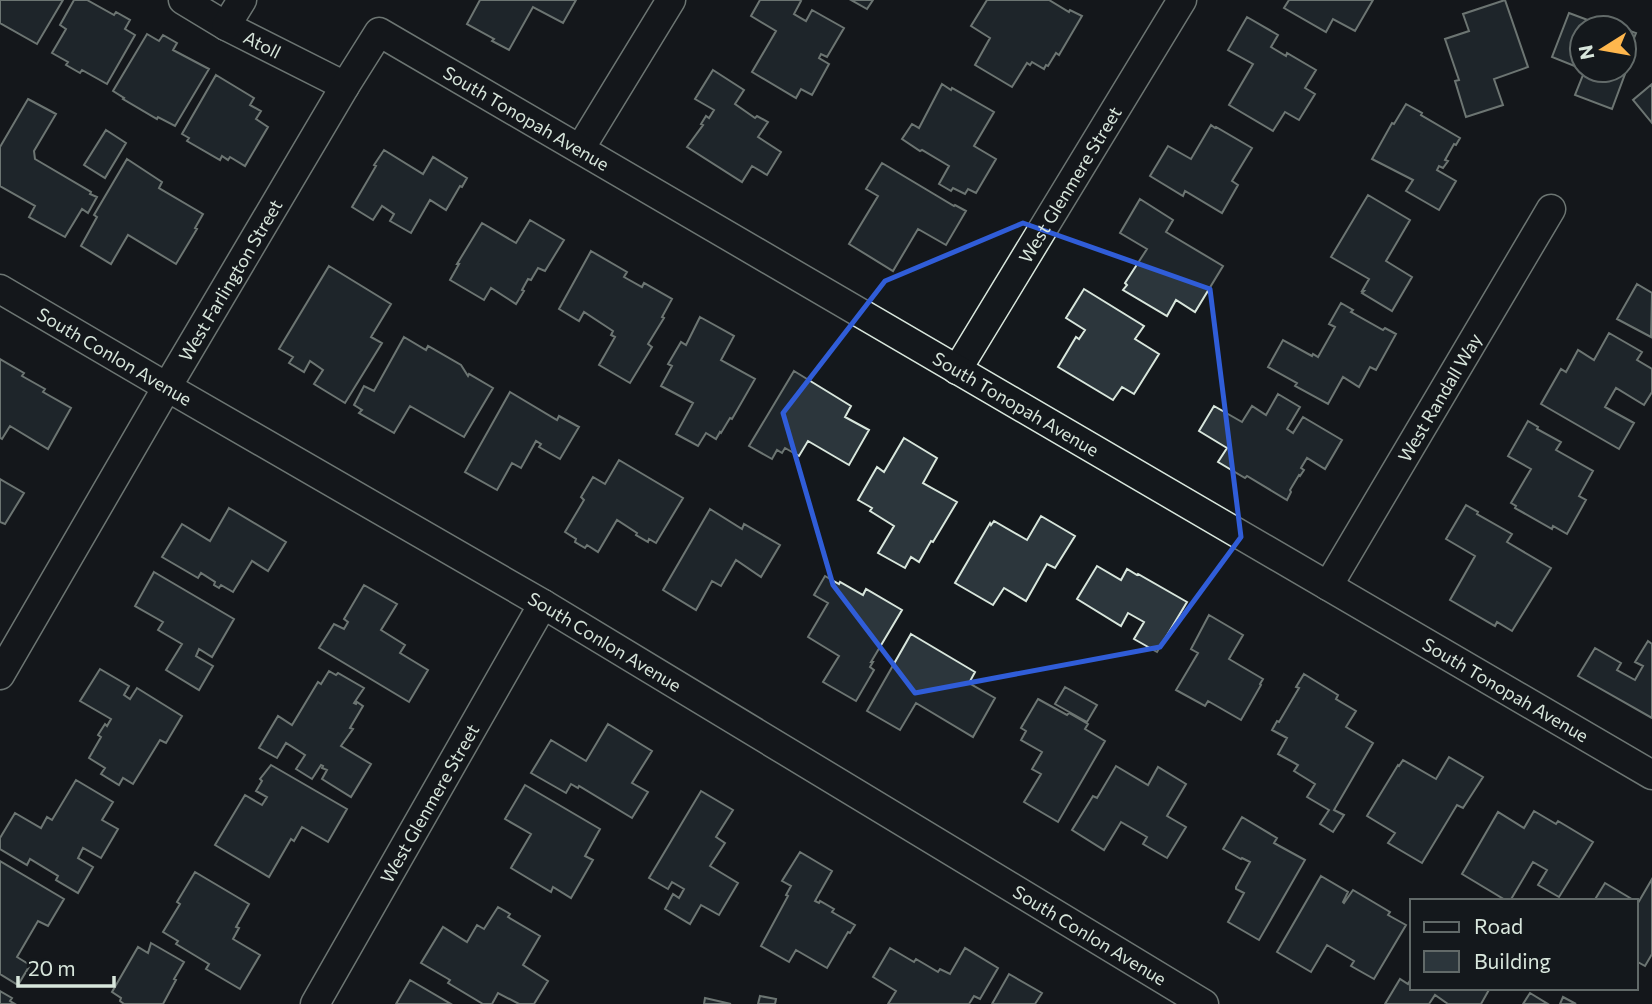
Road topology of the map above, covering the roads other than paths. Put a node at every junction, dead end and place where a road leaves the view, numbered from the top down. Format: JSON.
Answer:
{"nodes":[{"id":1,"x":183,"y":0,"type":"edge"},
{"id":2,"x":242,"y":0,"type":"edge"},
{"id":3,"x":671,"y":0,"type":"edge"},
{"id":4,"x":1182,"y":0,"type":"edge"},
{"id":5,"x":226,"y":26,"type":"junction"},
{"id":6,"x":379,"y":32,"type":"joint"},
{"id":7,"x":345,"y":86,"type":"junction"},
{"id":8,"x":580,"y":149,"type":"junction"},
{"id":9,"x":1551,"y":209,"type":"dead end"},
{"id":10,"x":0,"y":289,"type":"edge"},
{"id":11,"x":957,"y":370,"type":"junction"},
{"id":12,"x":167,"y":387,"type":"junction"},
{"id":13,"x":1328,"y":586,"type":"junction"},
{"id":14,"x":543,"y":604,"type":"junction"},
{"id":15,"x":0,"y":675,"type":"edge"},
{"id":16,"x":1652,"y":775,"type":"edge"},
{"id":17,"x":315,"y":1004,"type":"edge"},
{"id":18,"x":1204,"y":1004,"type":"edge"}],
"edges":[{"from":1,"to":5,"type":"street","name":"Atoll"},
{"from":2,"to":5,"type":"street"},
{"from":3,"to":8,"type":"street"},
{"from":4,"to":11,"type":"street","name":"West Glenmere Street"},
{"from":5,"to":7,"type":"street","name":"Atoll"},
{"from":6,"to":7,"type":"street","name":"West Farlington Street"},
{"from":6,"to":8,"type":"street","name":"South Tonopah Avenue"},
{"from":7,"to":12,"type":"street","name":"West Farlington Street"},
{"from":8,"to":11,"type":"street","name":"South Tonopah Avenue"},
{"from":9,"to":13,"type":"street","name":"West Randall Way"},
{"from":10,"to":12,"type":"street","name":"South Conlon Avenue"},
{"from":11,"to":13,"type":"street","name":"South Tonopah Avenue"},
{"from":12,"to":14,"type":"street","name":"South Conlon Avenue"},
{"from":12,"to":15,"type":"street","name":"West Farlington Street"},
{"from":13,"to":16,"type":"street","name":"South Tonopah Avenue"},
{"from":14,"to":17,"type":"street","name":"West Glenmere Street"},
{"from":14,"to":18,"type":"street","name":"South Conlon Avenue"}]}
